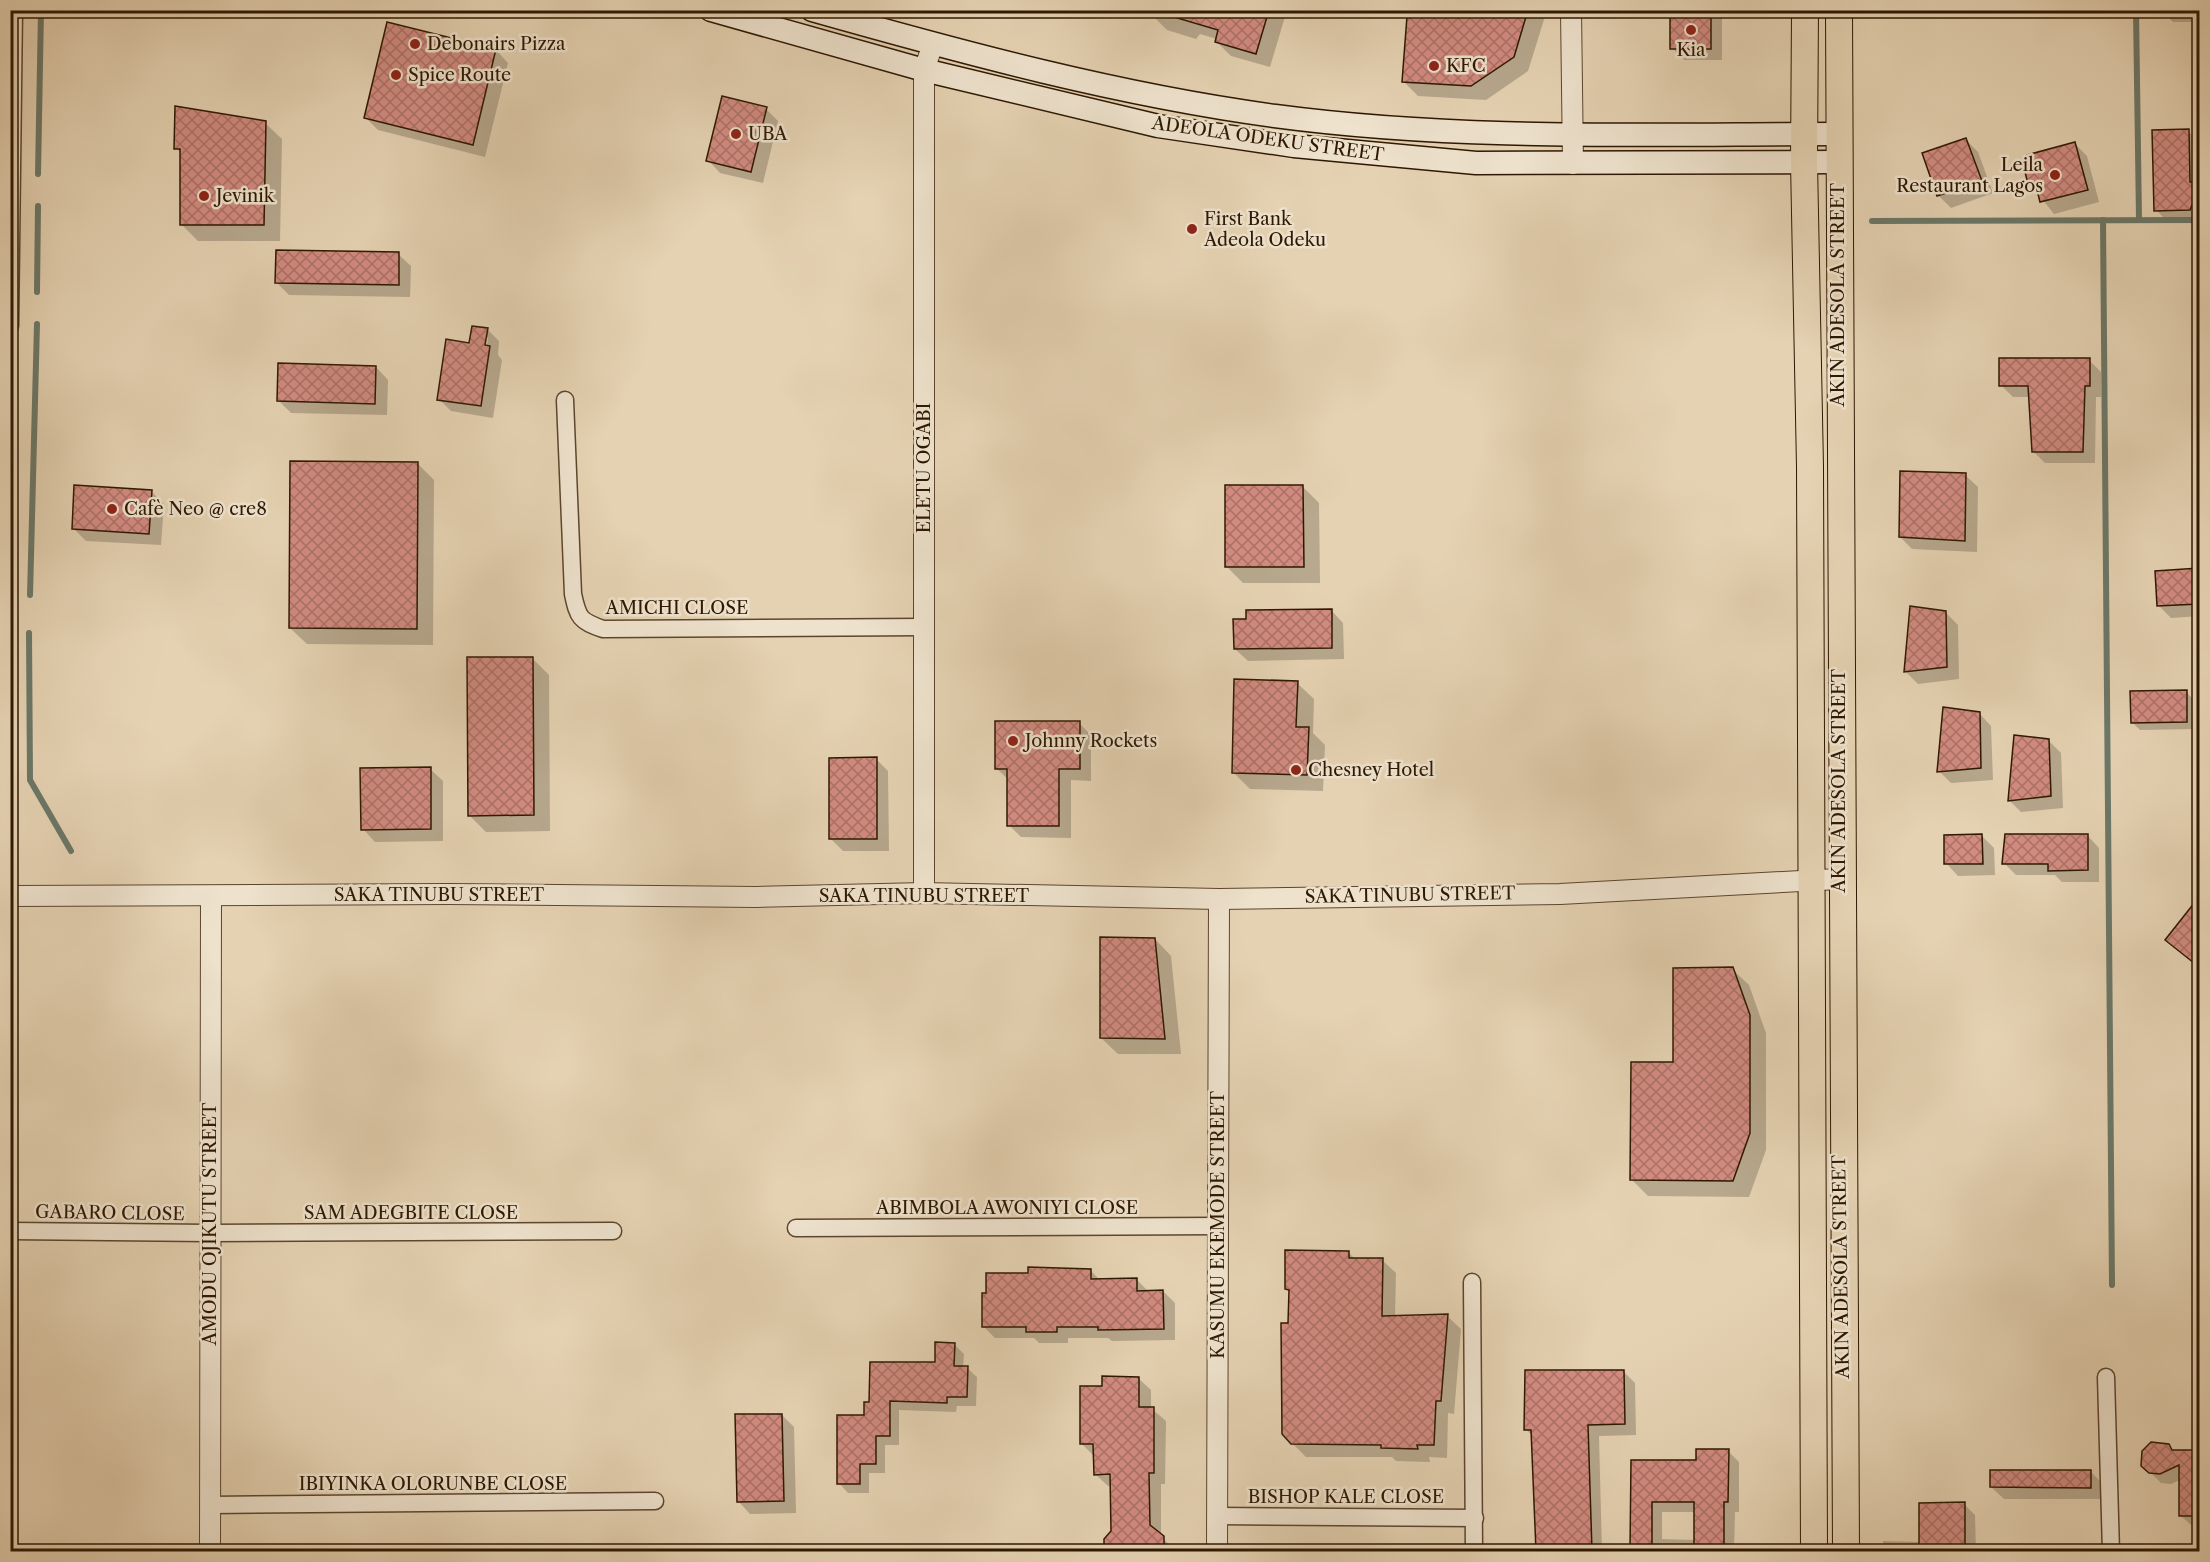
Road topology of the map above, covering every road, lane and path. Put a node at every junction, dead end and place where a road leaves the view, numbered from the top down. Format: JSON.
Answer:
{"nodes":[{"id":1,"x":14,"y":10,"type":"edge"},
{"id":2,"x":711,"y":10,"type":"edge"},
{"id":3,"x":812,"y":10,"type":"edge"},
{"id":4,"x":1570,"y":10,"type":"edge"},
{"id":5,"x":1805,"y":10,"type":"edge"},
{"id":6,"x":1839,"y":10,"type":"edge"},
{"id":7,"x":933,"y":44,"type":"junction"},
{"id":8,"x":924,"y":70,"type":"junction"},
{"id":9,"x":1573,"y":134,"type":"junction"},
{"id":10,"x":1804,"y":134,"type":"junction"},
{"id":11,"x":1839,"y":134,"type":"junction"},
{"id":12,"x":1804,"y":162,"type":"junction"},
{"id":13,"x":1838,"y":162,"type":"junction"},
{"id":14,"x":1573,"y":164,"type":"junction"},
{"id":15,"x":10,"y":326,"type":"edge"},
{"id":16,"x":565,"y":400,"type":"dead end"},
{"id":17,"x":924,"y":627,"type":"junction"},
{"id":18,"x":1810,"y":879,"type":"junction"},
{"id":19,"x":1838,"y":879,"type":"junction"},
{"id":20,"x":924,"y":893,"type":"junction"},
{"id":21,"x":10,"y":896,"type":"edge"},
{"id":22,"x":211,"y":896,"type":"junction"},
{"id":23,"x":1219,"y":899,"type":"junction"},
{"id":24,"x":1219,"y":1226,"type":"junction"},
{"id":25,"x":796,"y":1228,"type":"dead end"},
{"id":26,"x":10,"y":1231,"type":"edge"},
{"id":27,"x":613,"y":1231,"type":"dead end"},
{"id":28,"x":209,"y":1233,"type":"junction"},
{"id":29,"x":1472,"y":1282,"type":"dead end"},
{"id":30,"x":2106,"y":1377,"type":"dead end"},
{"id":31,"x":655,"y":1501,"type":"dead end"},
{"id":32,"x":211,"y":1505,"type":"junction"},
{"id":33,"x":1217,"y":1516,"type":"junction"},
{"id":34,"x":1475,"y":1518,"type":"junction"},
{"id":35,"x":210,"y":1551,"type":"edge"},
{"id":36,"x":1217,"y":1551,"type":"edge"},
{"id":37,"x":1474,"y":1551,"type":"edge"},
{"id":38,"x":1814,"y":1551,"type":"edge"},
{"id":39,"x":1846,"y":1551,"type":"edge"},
{"id":40,"x":2111,"y":1551,"type":"edge"}],
"edges":[{"from":1,"to":15,"type":"street"},
{"from":2,"to":8,"type":"main road","name":"ADEOLA ODEKU STREET"},
{"from":3,"to":7,"type":"main road","name":"ADEOLA ODEKU STREET"},
{"from":4,"to":9,"type":"street"},
{"from":5,"to":10,"type":"main road","name":"AKIN ADESOLA STREET"},
{"from":6,"to":11,"type":"main road","name":"AKIN ADESOLA STREET"},
{"from":7,"to":8,"type":"street","name":"ELETU OGABI"},
{"from":7,"to":9,"type":"main road","name":"ADEOLA ODEKU STREET"},
{"from":8,"to":14,"type":"main road","name":"ADEOLA ODEKU STREET"},
{"from":8,"to":17,"type":"street","name":"ELETU OGABI"},
{"from":9,"to":10,"type":"main road","name":"ADEOLA ODEKU STREET"},
{"from":9,"to":14,"type":"street"},
{"from":10,"to":11,"type":"main road","name":"ADEOLA ODEKU STREET"},
{"from":10,"to":12,"type":"main road","name":"AKIN ADESOLA STREET"},
{"from":11,"to":13,"type":"main road","name":"AKIN ADESOLA STREET"},
{"from":12,"to":13,"type":"main road","name":"ADEOLA ODEKU STREET"},
{"from":12,"to":14,"type":"main road","name":"ADEOLA ODEKU STREET"},
{"from":12,"to":18,"type":"main road","name":"AKIN ADESOLA STREET"},
{"from":13,"to":19,"type":"main road","name":"AKIN ADESOLA STREET"},
{"from":16,"to":17,"type":"street","name":"AMICHI CLOSE"},
{"from":17,"to":20,"type":"street","name":"ELETU OGABI"},
{"from":18,"to":19,"type":"street","name":"SAKA TINUBU STREET"},
{"from":18,"to":23,"type":"street","name":"SAKA TINUBU STREET"},
{"from":18,"to":38,"type":"main road","name":"AKIN ADESOLA STREET"},
{"from":19,"to":39,"type":"main road","name":"AKIN ADESOLA STREET"},
{"from":20,"to":22,"type":"street","name":"SAKA TINUBU STREET"},
{"from":20,"to":23,"type":"street","name":"SAKA TINUBU STREET"},
{"from":21,"to":22,"type":"street","name":"SAKA TINUBU STREET"},
{"from":22,"to":28,"type":"street","name":"AMODU OJIKUTU STREET"},
{"from":23,"to":24,"type":"street","name":"KASUMU EKEMODE STREET"},
{"from":24,"to":25,"type":"street","name":"ABIMBOLA AWONIYI CLOSE"},
{"from":24,"to":33,"type":"street","name":"KASUMU EKEMODE STREET"},
{"from":26,"to":28,"type":"street","name":"GABARO CLOSE"},
{"from":27,"to":28,"type":"street","name":"SAM ADEGBITE CLOSE"},
{"from":28,"to":32,"type":"street","name":"AMODU OJIKUTU STREET"},
{"from":29,"to":34,"type":"street"},
{"from":30,"to":40,"type":"street"},
{"from":31,"to":32,"type":"street","name":"IBIYINKA OLORUNBE CLOSE"},
{"from":32,"to":35,"type":"street","name":"AMODU OJIKUTU STREET"},
{"from":33,"to":34,"type":"street","name":"BISHOP KALE CLOSE"},
{"from":33,"to":36,"type":"street","name":"KASUMU EKEMODE STREET"},
{"from":34,"to":37,"type":"street"}]}
